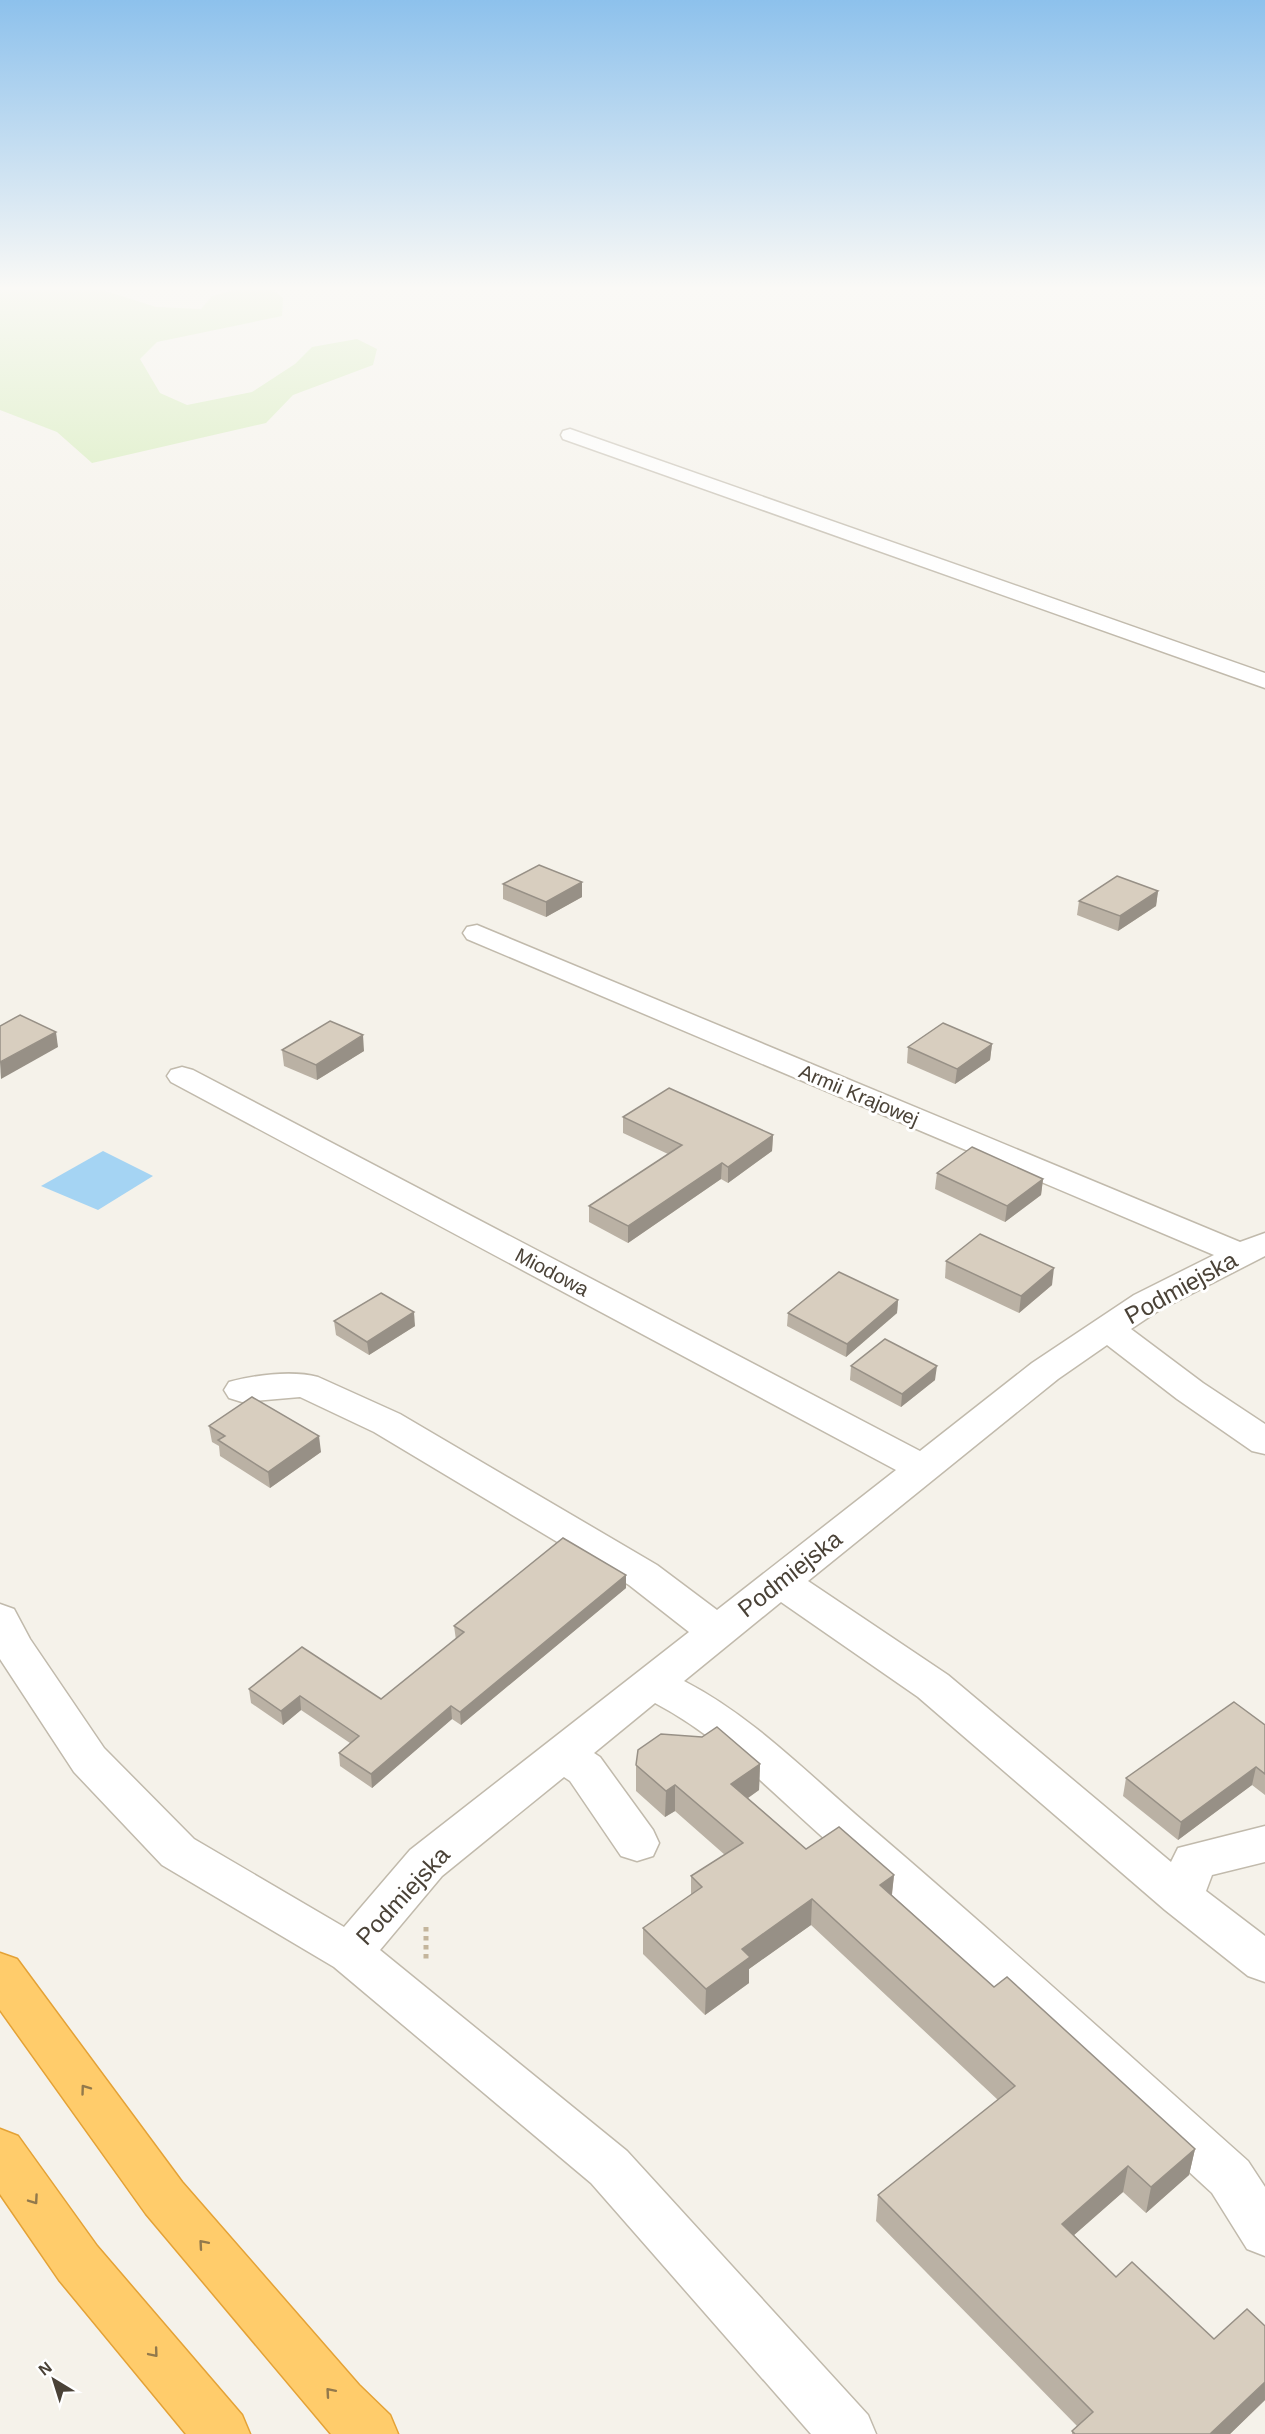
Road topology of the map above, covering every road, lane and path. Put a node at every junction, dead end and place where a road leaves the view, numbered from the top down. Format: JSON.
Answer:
{"nodes":[{"id":1,"x":570,"y":435,"type":"dead end"},
{"id":2,"x":1265,"y":681,"type":"edge"},
{"id":3,"x":477,"y":933,"type":"dead end"},
{"id":4,"x":182,"y":1076,"type":"dead end"},
{"id":5,"x":1253,"y":1249,"type":"edge"},
{"id":6,"x":1108,"y":1329,"type":"junction"},
{"id":7,"x":243,"y":1390,"type":"dead end"},
{"id":8,"x":1265,"y":1442,"type":"edge"},
{"id":9,"x":922,"y":1468,"type":"junction"},
{"id":10,"x":779,"y":1583,"type":"junction"},
{"id":11,"x":0,"y":1619,"type":"edge"},
{"id":12,"x":717,"y":1632,"type":"junction"},
{"id":13,"x":652,"y":1683,"type":"junction"},
{"id":14,"x":564,"y":1754,"type":"junction"},
{"id":15,"x":637,"y":1843,"type":"dead end"},
{"id":16,"x":1265,"y":1844,"type":"edge"},
{"id":17,"x":1181,"y":1897,"type":"junction"},
{"id":18,"x":426,"y":1916,"type":"dead end"},
{"id":19,"x":350,"y":1953,"type":"junction"},
{"id":20,"x":1265,"y":1962,"type":"edge"},
{"id":21,"x":432,"y":1970,"type":"dead end"},
{"id":22,"x":0,"y":1973,"type":"edge"},
{"id":23,"x":0,"y":2152,"type":"edge"},
{"id":24,"x":1265,"y":2232,"type":"edge"},
{"id":25,"x":222,"y":2434,"type":"edge"},
{"id":26,"x":370,"y":2434,"type":"edge"},
{"id":27,"x":848,"y":2434,"type":"edge"}],
"edges":[{"from":1,"to":2,"type":"street"},
{"from":3,"to":5,"type":"street","name":"Armii Krajowej"},
{"from":4,"to":9,"type":"street","name":"Miodowa"},
{"from":5,"to":6,"type":"street","name":"Podmiejska"},
{"from":6,"to":8,"type":"street"},
{"from":6,"to":9,"type":"street","name":"Podmiejska"},
{"from":7,"to":12,"type":"street"},
{"from":9,"to":10,"type":"street","name":"Podmiejska"},
{"from":10,"to":12,"type":"street","name":"Podmiejska"},
{"from":10,"to":17,"type":"street"},
{"from":11,"to":19,"type":"street"},
{"from":12,"to":13,"type":"street","name":"Podmiejska"},
{"from":13,"to":14,"type":"street","name":"Podmiejska"},
{"from":13,"to":24,"type":"street"},
{"from":14,"to":15,"type":"street"},
{"from":14,"to":19,"type":"street","name":"Podmiejska"},
{"from":16,"to":17,"type":"street"},
{"from":17,"to":20,"type":"street"},
{"from":18,"to":21,"type":"path"},
{"from":19,"to":27,"type":"street"},
{"from":26,"to":22,"type":"highway","one_way":true},
{"from":23,"to":25,"type":"highway","one_way":true}]}
